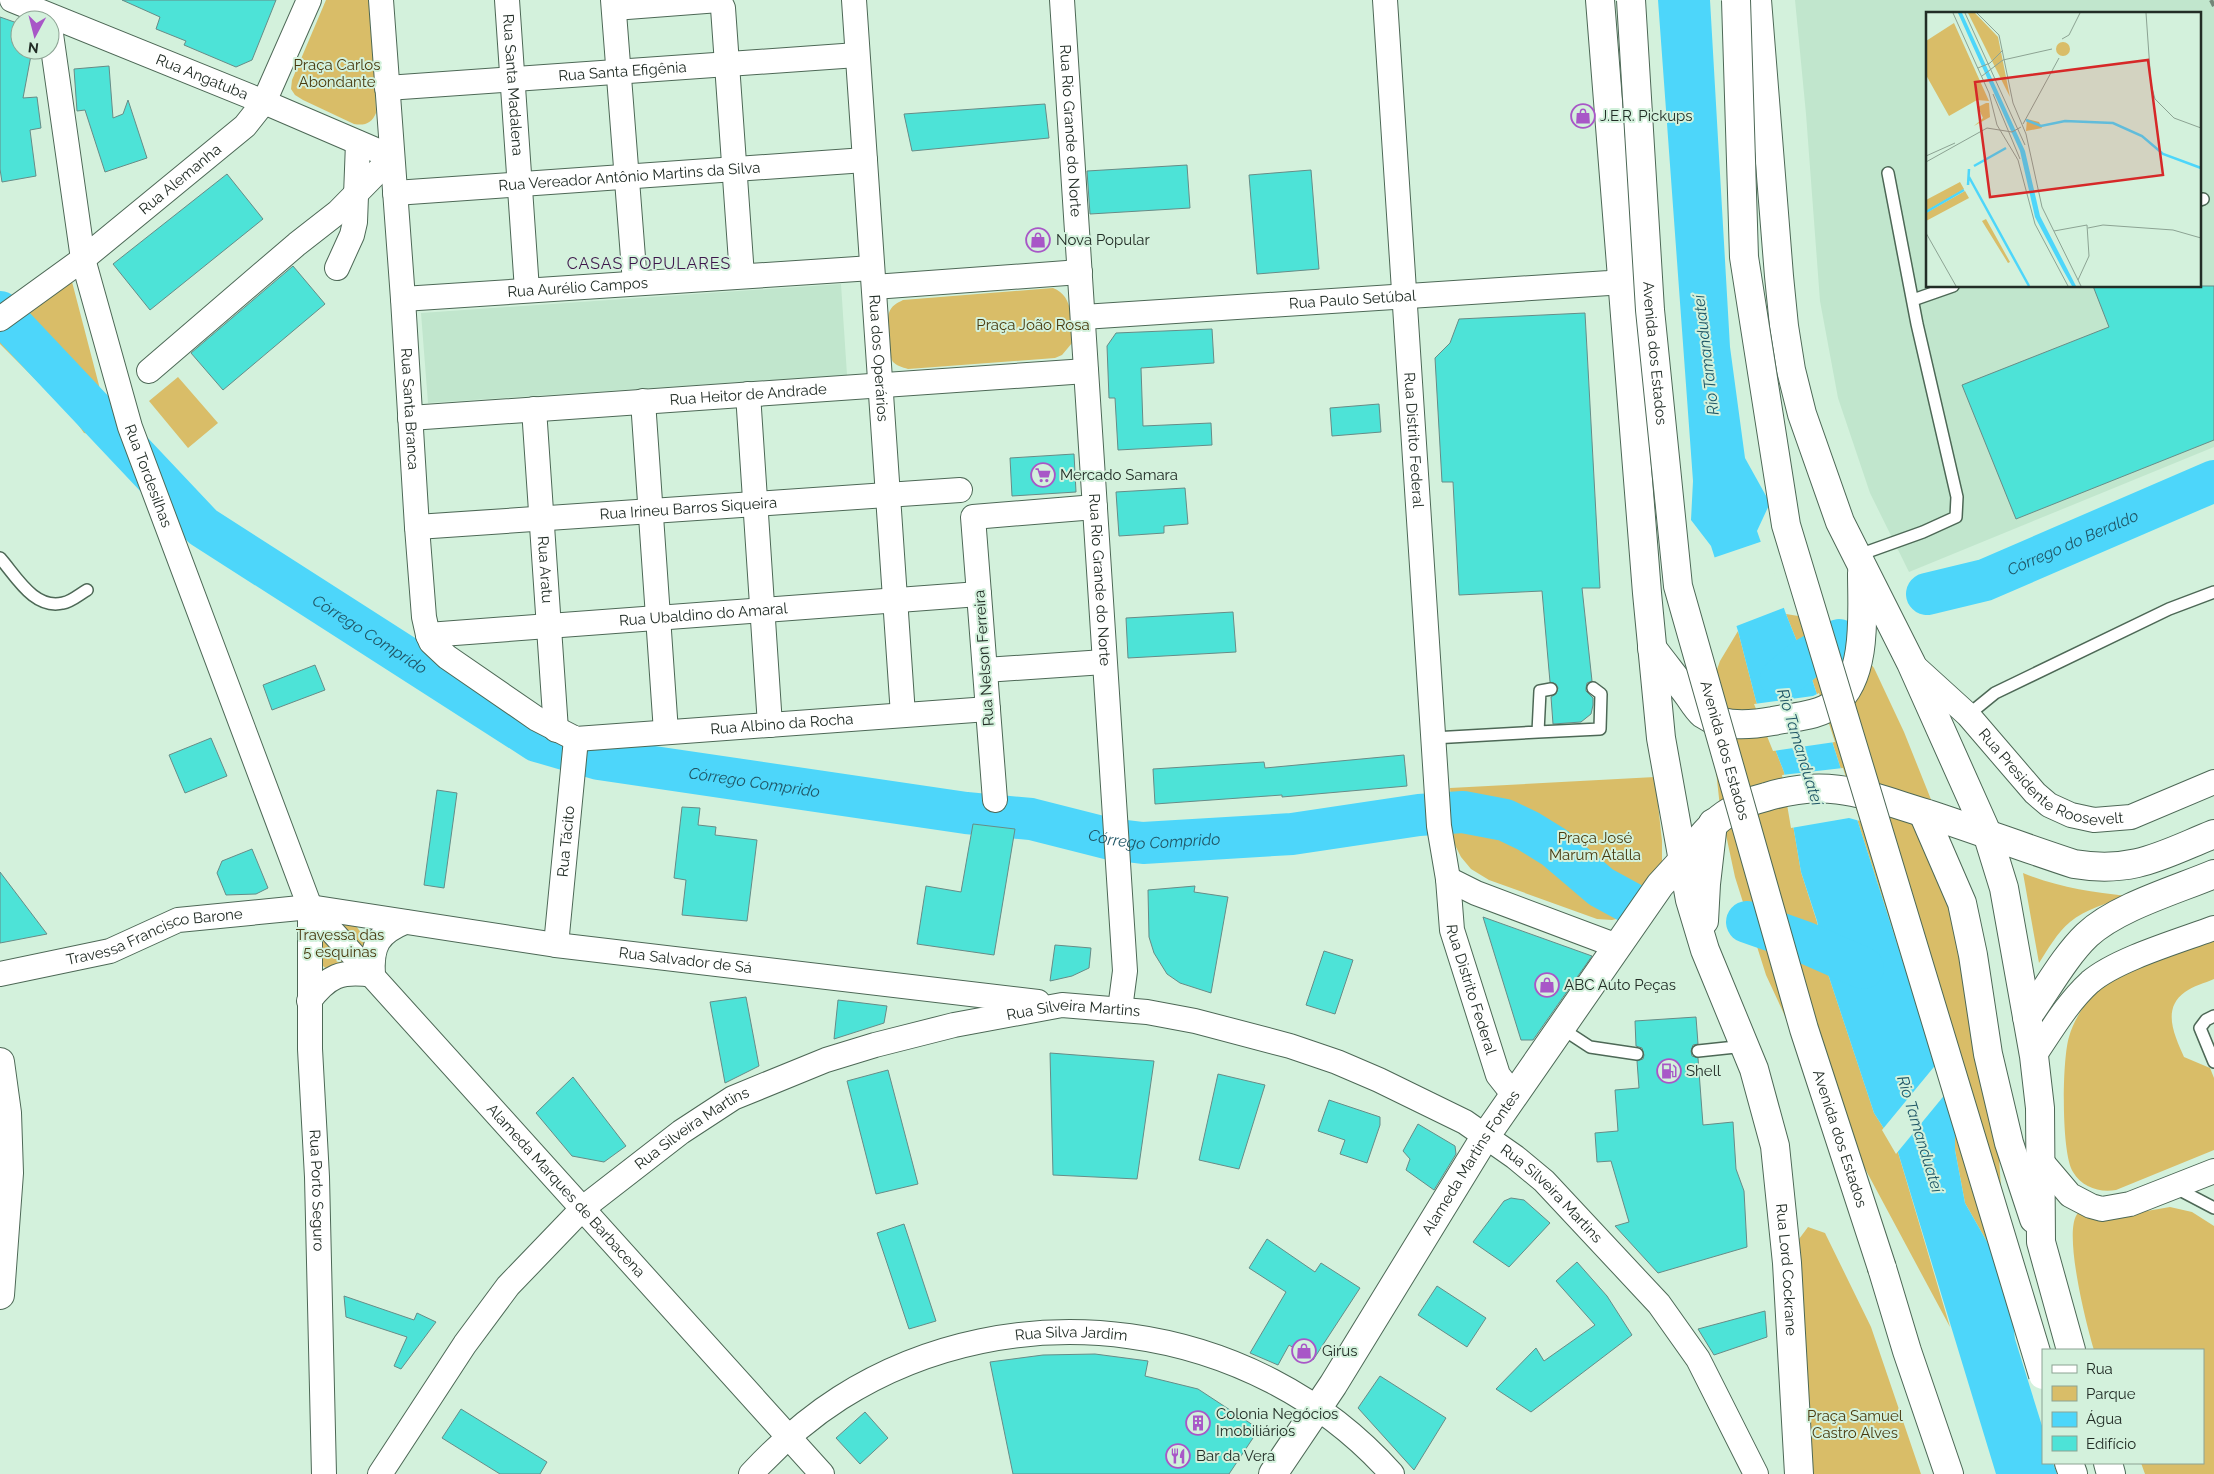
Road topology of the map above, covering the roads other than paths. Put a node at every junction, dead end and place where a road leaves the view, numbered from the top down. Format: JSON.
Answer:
{"nodes":[{"id":1,"x":12,"y":0,"type":"edge"},
{"id":2,"x":309,"y":0,"type":"edge"},
{"id":3,"x":381,"y":0,"type":"edge"},
{"id":4,"x":507,"y":0,"type":"edge"},
{"id":5,"x":719,"y":0,"type":"edge"},
{"id":6,"x":854,"y":0,"type":"edge"},
{"id":7,"x":1062,"y":0,"type":"edge"},
{"id":8,"x":1385,"y":0,"type":"edge"},
{"id":9,"x":1600,"y":0,"type":"edge"},
{"id":10,"x":1631,"y":0,"type":"edge"},
{"id":11,"x":1736,"y":0,"type":"edge"},
{"id":12,"x":1757,"y":0,"type":"edge"},
{"id":13,"x":613,"y":4,"type":"edge"},
{"id":14,"x":35,"y":10,"type":"edge"},
{"id":15,"x":60,"y":20,"type":"edge"},
{"id":16,"x":858,"y":54,"type":"junction"},
{"id":17,"x":55,"y":60,"type":"edge"},
{"id":18,"x":727,"y":64,"type":"junction"},
{"id":19,"x":619,"y":71,"type":"junction"},
{"id":20,"x":512,"y":79,"type":"junction"},
{"id":21,"x":387,"y":88,"type":"junction"},
{"id":22,"x":264,"y":102,"type":"junction"},
{"id":23,"x":358,"y":143,"type":"junction"},
{"id":24,"x":392,"y":157,"type":"junction"},
{"id":25,"x":865,"y":160,"type":"junction"},
{"id":26,"x":734,"y":169,"type":"junction"},
{"id":27,"x":1888,"y":173,"type":"dead end"},
{"id":28,"x":627,"y":176,"type":"junction"},
{"id":29,"x":520,"y":184,"type":"junction"},
{"id":30,"x":395,"y":193,"type":"junction"},
{"id":31,"x":356,"y":194,"type":"junction"},
{"id":32,"x":82,"y":259,"type":"junction"},
{"id":33,"x":337,"y":268,"type":"dead end"},
{"id":34,"x":1080,"y":272,"type":"junction"},
{"id":35,"x":742,"y":276,"type":"junction"},
{"id":36,"x":873,"y":277,"type":"junction"},
{"id":37,"x":1621,"y":280,"type":"junction"},
{"id":38,"x":635,"y":283,"type":"junction"},
{"id":39,"x":1947,"y":288,"type":"edge"},
{"id":40,"x":527,"y":290,"type":"junction"},
{"id":41,"x":1404,"y":298,"type":"junction"},
{"id":42,"x":403,"y":299,"type":"junction"},
{"id":43,"x":1913,"y":300,"type":"junction"},
{"id":44,"x":1083,"y":317,"type":"junction"},
{"id":45,"x":0,"y":318,"type":"edge"},
{"id":46,"x":148,"y":371,"type":"dead end"},
{"id":47,"x":1086,"y":371,"type":"junction"},
{"id":48,"x":880,"y":385,"type":"junction"},
{"id":49,"x":748,"y":394,"type":"junction"},
{"id":50,"x":643,"y":401,"type":"junction"},
{"id":51,"x":534,"y":409,"type":"junction"},
{"id":52,"x":410,"y":418,"type":"junction"},
{"id":53,"x":960,"y":490,"type":"dead end"},
{"id":54,"x":888,"y":495,"type":"junction"},
{"id":55,"x":756,"y":504,"type":"junction"},
{"id":56,"x":1095,"y":507,"type":"junction"},
{"id":57,"x":650,"y":511,"type":"junction"},
{"id":58,"x":542,"y":518,"type":"junction"},
{"id":59,"x":417,"y":527,"type":"junction"},
{"id":60,"x":0,"y":558,"type":"edge"},
{"id":61,"x":1859,"y":562,"type":"junction"},
{"id":62,"x":87,"y":590,"type":"dead end"},
{"id":63,"x":979,"y":594,"type":"junction"},
{"id":64,"x":2213,"y":595,"type":"edge"},
{"id":65,"x":895,"y":600,"type":"junction"},
{"id":66,"x":763,"y":610,"type":"junction"},
{"id":67,"x":658,"y":617,"type":"junction"},
{"id":68,"x":549,"y":626,"type":"junction"},
{"id":69,"x":428,"y":635,"type":"junction"},
{"id":70,"x":1652,"y":648,"type":"junction"},
{"id":71,"x":1104,"y":662,"type":"junction"},
{"id":72,"x":1911,"y":663,"type":"junction"},
{"id":73,"x":985,"y":670,"type":"junction"},
{"id":74,"x":1593,"y":688,"type":"dead end"},
{"id":75,"x":1551,"y":689,"type":"dead end"},
{"id":76,"x":988,"y":709,"type":"junction"},
{"id":77,"x":903,"y":715,"type":"junction"},
{"id":78,"x":1968,"y":715,"type":"junction"},
{"id":79,"x":770,"y":725,"type":"junction"},
{"id":80,"x":666,"y":732,"type":"junction"},
{"id":81,"x":1538,"y":732,"type":"junction"},
{"id":82,"x":1432,"y":738,"type":"junction"},
{"id":83,"x":570,"y":743,"type":"junction"},
{"id":84,"x":2214,"y":782,"type":"edge"},
{"id":85,"x":995,"y":800,"type":"dead end"},
{"id":86,"x":1923,"y":813,"type":"junction"},
{"id":87,"x":1713,"y":823,"type":"junction"},
{"id":88,"x":1987,"y":833,"type":"junction"},
{"id":89,"x":2214,"y":834,"type":"edge"},
{"id":90,"x":1681,"y":862,"type":"junction"},
{"id":91,"x":2214,"y":874,"type":"edge"},
{"id":92,"x":1448,"y":879,"type":"junction"},
{"id":93,"x":310,"y":907,"type":"junction"},
{"id":94,"x":405,"y":922,"type":"junction"},
{"id":95,"x":2214,"y":928,"type":"edge"},
{"id":96,"x":556,"y":945,"type":"junction"},
{"id":97,"x":1617,"y":946,"type":"junction"},
{"id":98,"x":1705,"y":950,"type":"junction"},
{"id":99,"x":0,"y":974,"type":"edge"},
{"id":100,"x":373,"y":975,"type":"junction"},
{"id":101,"x":309,"y":1001,"type":"junction"},
{"id":102,"x":1062,"y":1005,"type":"junction"},
{"id":103,"x":1120,"y":1009,"type":"junction"},
{"id":104,"x":2214,"y":1016,"type":"edge"},
{"id":105,"x":2027,"y":1018,"type":"junction"},
{"id":106,"x":1561,"y":1028,"type":"junction"},
{"id":107,"x":1698,"y":1051,"type":"dead end"},
{"id":108,"x":1637,"y":1054,"type":"dead end"},
{"id":109,"x":2034,"y":1056,"type":"junction"},
{"id":110,"x":1750,"y":1058,"type":"junction"},
{"id":111,"x":0,"y":1062,"type":"edge"},
{"id":112,"x":2214,"y":1062,"type":"edge"},
{"id":113,"x":1514,"y":1094,"type":"junction"},
{"id":114,"x":1485,"y":1137,"type":"junction"},
{"id":115,"x":2042,"y":1162,"type":"junction"},
{"id":116,"x":2214,"y":1171,"type":"edge"},
{"id":117,"x":2174,"y":1187,"type":"junction"},
{"id":118,"x":583,"y":1208,"type":"junction"},
{"id":119,"x":2214,"y":1208,"type":"edge"},
{"id":120,"x":2041,"y":1242,"type":"junction"},
{"id":121,"x":0,"y":1295,"type":"edge"},
{"id":122,"x":2071,"y":1349,"type":"edge"},
{"id":123,"x":2042,"y":1371,"type":"edge"},
{"id":124,"x":1317,"y":1408,"type":"junction"},
{"id":125,"x":790,"y":1436,"type":"junction"},
{"id":126,"x":324,"y":1474,"type":"edge"},
{"id":127,"x":380,"y":1474,"type":"edge"},
{"id":128,"x":751,"y":1474,"type":"edge"},
{"id":129,"x":822,"y":1474,"type":"edge"},
{"id":130,"x":1273,"y":1474,"type":"edge"},
{"id":131,"x":1392,"y":1474,"type":"edge"},
{"id":132,"x":1756,"y":1474,"type":"edge"},
{"id":133,"x":1799,"y":1474,"type":"edge"},
{"id":134,"x":1949,"y":1474,"type":"edge"}],
"edges":[{"from":1,"to":14,"type":"street","name":"Rua Angatuba"},
{"from":2,"to":22,"type":"street","name":"Rua Alemanha"},
{"from":3,"to":21,"type":"street","name":"Rua Santa Branca"},
{"from":4,"to":20,"type":"street","name":"Rua Santa Madalena"},
{"from":5,"to":13,"type":"street"},
{"from":5,"to":18,"type":"street"},
{"from":6,"to":16,"type":"street","name":"Rua dos Operários"},
{"from":7,"to":34,"type":"street","name":"Rua Rio Grande do Norte"},
{"from":8,"to":41,"type":"street","name":"Rua Distrito Federal"},
{"from":9,"to":37,"type":"main road","name":"Avenida dos Estados"},
{"from":10,"to":134,"type":"main road","name":"Avenida dos Estados","bridge":true},
{"from":11,"to":123,"type":"main road","bridge":true},
{"from":12,"to":61,"type":"main road"},
{"from":13,"to":19,"type":"street"},
{"from":15,"to":22,"type":"street","name":"Rua Angatuba"},
{"from":16,"to":18,"type":"street","name":"Rua Santa Efigênia"},
{"from":16,"to":25,"type":"street","name":"Rua dos Operários"},
{"from":17,"to":32,"type":"street","name":"Rua Tordesilhas"},
{"from":18,"to":19,"type":"street","name":"Rua Santa Efigênia"},
{"from":18,"to":26,"type":"street"},
{"from":19,"to":20,"type":"street","name":"Rua Santa Efigênia"},
{"from":19,"to":28,"type":"street"},
{"from":20,"to":21,"type":"street","name":"Rua Santa Efigênia"},
{"from":20,"to":29,"type":"street","name":"Rua Santa Madalena"},
{"from":21,"to":24,"type":"street","name":"Rua Santa Branca"},
{"from":22,"to":23,"type":"street","name":"Rua Angatuba"},
{"from":22,"to":32,"type":"street","name":"Rua Alemanha"},
{"from":23,"to":24,"type":"street","name":"Rua Angatuba"},
{"from":23,"to":31,"type":"street"},
{"from":24,"to":30,"type":"street","name":"Rua Santa Branca"},
{"from":24,"to":31,"type":"street"},
{"from":25,"to":26,"type":"street","name":"Rua Vereador Antônio Martins da Silva"},
{"from":25,"to":36,"type":"street","name":"Rua dos Operários"},
{"from":26,"to":28,"type":"street","name":"Rua Vereador Antônio Martins da Silva"},
{"from":26,"to":35,"type":"street"},
{"from":27,"to":43,"type":"lane"},
{"from":28,"to":29,"type":"street","name":"Rua Vereador Antônio Martins da Silva"},
{"from":28,"to":38,"type":"street"},
{"from":29,"to":30,"type":"street","name":"Rua Vereador Antônio Martins da Silva"},
{"from":29,"to":40,"type":"street","name":"Rua Santa Madalena"},
{"from":30,"to":42,"type":"street","name":"Rua Santa Branca"},
{"from":31,"to":33,"type":"street"},
{"from":31,"to":46,"type":"street"},
{"from":32,"to":45,"type":"street","name":"Rua Alemanha"},
{"from":32,"to":93,"type":"street","name":"Rua Tordesilhas"},
{"from":34,"to":36,"type":"street"},
{"from":34,"to":44,"type":"street","name":"Rua Rio Grande do Norte"},
{"from":35,"to":36,"type":"street","name":"Rua Aurélio Campos"},
{"from":35,"to":38,"type":"street","name":"Rua Aurélio Campos"},
{"from":36,"to":48,"type":"street","name":"Rua dos Operários"},
{"from":37,"to":41,"type":"street","name":"Rua Paulo Setúbal"},
{"from":37,"to":70,"type":"main road","name":"Avenida dos Estados"},
{"from":38,"to":40,"type":"street","name":"Rua Aurélio Campos"},
{"from":39,"to":43,"type":"lane"},
{"from":40,"to":42,"type":"street","name":"Rua Aurélio Campos"},
{"from":41,"to":44,"type":"street","name":"Rua Paulo Setúbal"},
{"from":41,"to":82,"type":"street","name":"Rua Distrito Federal"},
{"from":42,"to":52,"type":"street","name":"Rua Santa Branca"},
{"from":43,"to":61,"type":"lane"},
{"from":44,"to":47,"type":"street","name":"Rua Rio Grande do Norte"},
{"from":47,"to":48,"type":"street","name":"Rua Heitor de Andrade"},
{"from":47,"to":56,"type":"street","name":"Rua Rio Grande do Norte"},
{"from":48,"to":49,"type":"street","name":"Rua Heitor de Andrade"},
{"from":48,"to":54,"type":"street","name":"Rua dos Operários"},
{"from":49,"to":50,"type":"street","name":"Rua Heitor de Andrade"},
{"from":49,"to":55,"type":"street"},
{"from":50,"to":51,"type":"street","name":"Rua Heitor de Andrade"},
{"from":50,"to":57,"type":"street"},
{"from":51,"to":52,"type":"street","name":"Rua Heitor de Andrade"},
{"from":51,"to":58,"type":"street","name":"Rua Aratu"},
{"from":52,"to":59,"type":"street","name":"Rua Santa Branca"},
{"from":53,"to":54,"type":"street","name":"Rua Irineu Barros Siqueira"},
{"from":54,"to":55,"type":"street","name":"Rua Irineu Barros Siqueira"},
{"from":54,"to":65,"type":"street","name":"Rua dos Operários"},
{"from":55,"to":57,"type":"street","name":"Rua Irineu Barros Siqueira"},
{"from":55,"to":66,"type":"street"},
{"from":56,"to":63,"type":"street","name":"Rua Nelson Ferreira"},
{"from":56,"to":71,"type":"street","name":"Rua Rio Grande do Norte"},
{"from":57,"to":58,"type":"street","name":"Rua Irineu Barros Siqueira"},
{"from":57,"to":67,"type":"street"},
{"from":58,"to":59,"type":"street","name":"Rua Irineu Barros Siqueira"},
{"from":58,"to":68,"type":"street","name":"Rua Aratu"},
{"from":59,"to":69,"type":"street","name":"Rua Santa Branca"},
{"from":60,"to":62,"type":"lane"},
{"from":61,"to":70,"type":"main road"},
{"from":61,"to":72,"type":"main road"},
{"from":63,"to":65,"type":"street","name":"Rua Ubaldino do Amaral"},
{"from":63,"to":73,"type":"street","name":"Rua Nelson Ferreira"},
{"from":64,"to":78,"type":"lane"},
{"from":65,"to":66,"type":"street","name":"Rua Ubaldino do Amaral"},
{"from":65,"to":77,"type":"street","name":"Rua dos Operários"},
{"from":66,"to":67,"type":"street","name":"Rua Ubaldino do Amaral"},
{"from":66,"to":79,"type":"street"},
{"from":67,"to":68,"type":"street","name":"Rua Ubaldino do Amaral"},
{"from":67,"to":80,"type":"street"},
{"from":68,"to":69,"type":"street","name":"Rua Ubaldino do Amaral"},
{"from":68,"to":83,"type":"street","name":"Rua Aratu"},
{"from":69,"to":83,"type":"street","name":"Rua Santa Branca"},
{"from":70,"to":90,"type":"main road","name":"Avenida dos Estados"},
{"from":71,"to":73,"type":"street"},
{"from":71,"to":103,"type":"street","name":"Rua Rio Grande do Norte"},
{"from":72,"to":78,"type":"street","name":"Rua Presidente Roosevelt"},
{"from":72,"to":88,"type":"main road"},
{"from":73,"to":76,"type":"street","name":"Rua Nelson Ferreira"},
{"from":74,"to":81,"type":"lane"},
{"from":75,"to":81,"type":"lane"},
{"from":76,"to":77,"type":"street","name":"Rua Albino da Rocha"},
{"from":76,"to":85,"type":"street","name":"Rua Nelson Ferreira"},
{"from":77,"to":79,"type":"street","name":"Rua Albino da Rocha"},
{"from":78,"to":84,"type":"street","name":"Rua Presidente Roosevelt"},
{"from":79,"to":80,"type":"street","name":"Rua Albino da Rocha"},
{"from":80,"to":83,"type":"street","name":"Rua Albino da Rocha"},
{"from":81,"to":82,"type":"lane"},
{"from":82,"to":92,"type":"street","name":"Rua Distrito Federal"},
{"from":83,"to":96,"type":"street","name":"Rua Tácito"},
{"from":86,"to":87,"type":"main road","name":"Alameda Martins Fontes"},
{"from":86,"to":88,"type":"main road","name":"Alameda Martins Fontes"},
{"from":86,"to":120,"type":"main road"},
{"from":87,"to":90,"type":"main road","name":"Alameda Martins Fontes"},
{"from":87,"to":98,"type":"main road"},
{"from":88,"to":89,"type":"main road","name":"Alameda Martins Fontes"},
{"from":88,"to":105,"type":"main road"},
{"from":90,"to":97,"type":"main road","name":"Alameda Martins Fontes"},
{"from":90,"to":98,"type":"main road","name":"Avenida dos Estados"},
{"from":91,"to":105,"type":"main road"},
{"from":92,"to":97,"type":"street"},
{"from":92,"to":113,"type":"street","name":"Rua Distrito Federal"},
{"from":93,"to":94,"type":"street","name":"Rua Salvador de Sá"},
{"from":93,"to":99,"type":"street","name":"Travessa Francisco Barone"},
{"from":93,"to":100,"type":"street","name":"Alameda Marques de Barbacena"},
{"from":93,"to":101,"type":"street","name":"Rua Porto Seguro"},
{"from":94,"to":96,"type":"street","name":"Rua Salvador de Sá"},
{"from":94,"to":100,"type":"street"},
{"from":95,"to":109,"type":"street"},
{"from":96,"to":102,"type":"street","name":"Rua Salvador de Sá"},
{"from":97,"to":106,"type":"main road","name":"Alameda Martins Fontes"},
{"from":98,"to":110,"type":"main road","name":"Avenida dos Estados"},
{"from":100,"to":101,"type":"street"},
{"from":100,"to":118,"type":"street","name":"Alameda Marques de Barbacena"},
{"from":101,"to":126,"type":"street","name":"Rua Porto Seguro"},
{"from":102,"to":103,"type":"street","name":"Rua Silveira Martins"},
{"from":102,"to":118,"type":"street","name":"Rua Silveira Martins"},
{"from":103,"to":114,"type":"street","name":"Rua Silveira Martins"},
{"from":104,"to":112,"type":"lane"},
{"from":105,"to":109,"type":"main road"},
{"from":106,"to":108,"type":"lane"},
{"from":106,"to":113,"type":"main road","name":"Alameda Martins Fontes"},
{"from":107,"to":110,"type":"lane"},
{"from":109,"to":115,"type":"main road"},
{"from":110,"to":133,"type":"main road","name":"Rua Lord Cockrane"},
{"from":111,"to":121,"type":"main road"},
{"from":113,"to":114,"type":"main road","name":"Alameda Martins Fontes"},
{"from":114,"to":124,"type":"main road","name":"Alameda Martins Fontes"},
{"from":114,"to":132,"type":"street","name":"Rua Silveira Martins"},
{"from":115,"to":117,"type":"street"},
{"from":115,"to":120,"type":"main road"},
{"from":116,"to":117,"type":"street"},
{"from":117,"to":119,"type":"lane"},
{"from":118,"to":125,"type":"street","name":"Alameda Marques de Barbacena"},
{"from":118,"to":127,"type":"street","name":"Rua Silveira Martins"},
{"from":120,"to":122,"type":"main road"},
{"from":124,"to":125,"type":"street","name":"Rua Silva Jardim"},
{"from":124,"to":130,"type":"main road","name":"Alameda Martins Fontes"},
{"from":124,"to":131,"type":"street","name":"Rua Silva Jardim"},
{"from":125,"to":128,"type":"street","name":"Rua Silva Jardim"},
{"from":125,"to":129,"type":"street","name":"Alameda Marques de Barbacena"}]}
